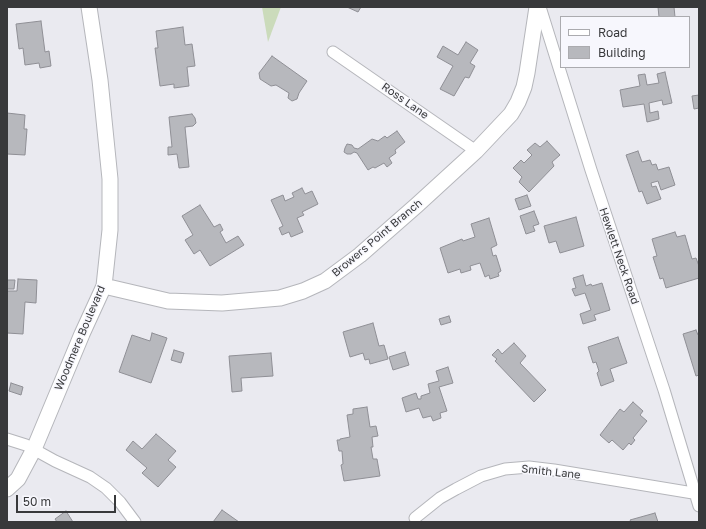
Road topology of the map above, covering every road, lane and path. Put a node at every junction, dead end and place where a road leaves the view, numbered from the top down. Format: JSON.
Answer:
{"nodes":[{"id":1,"x":89,"y":7,"type":"edge"},
{"id":2,"x":538,"y":7,"type":"edge"},
{"id":3,"x":334,"y":52,"type":"dead end"},
{"id":4,"x":476,"y":151,"type":"junction"},
{"id":5,"x":104,"y":286,"type":"junction"},
{"id":6,"x":7,"y":439,"type":"edge"},
{"id":7,"x":34,"y":449,"type":"junction"},
{"id":8,"x":7,"y":490,"type":"edge"},
{"id":9,"x":697,"y":494,"type":"edge"},
{"id":10,"x":699,"y":506,"type":"edge"},
{"id":11,"x":415,"y":518,"type":"dead end"},
{"id":12,"x":135,"y":522,"type":"edge"}],
"edges":[{"from":1,"to":5,"type":"street","name":"Woodmere Boulevard"},
{"from":2,"to":4,"type":"street","name":"Browers Point Branch"},
{"from":2,"to":9,"type":"street","name":"Hewlett Neck Road"},
{"from":3,"to":4,"type":"street","name":"Ross Lane"},
{"from":4,"to":5,"type":"street","name":"Browers Point Branch"},
{"from":5,"to":7,"type":"street","name":"Woodmere Boulevard"},
{"from":6,"to":7,"type":"street"},
{"from":7,"to":8,"type":"street","name":"Woodmere Boulevard"},
{"from":7,"to":12,"type":"street"},
{"from":9,"to":10,"type":"street","name":"Hewlett Neck Road"},
{"from":9,"to":11,"type":"street","name":"Smith Lane"}]}
